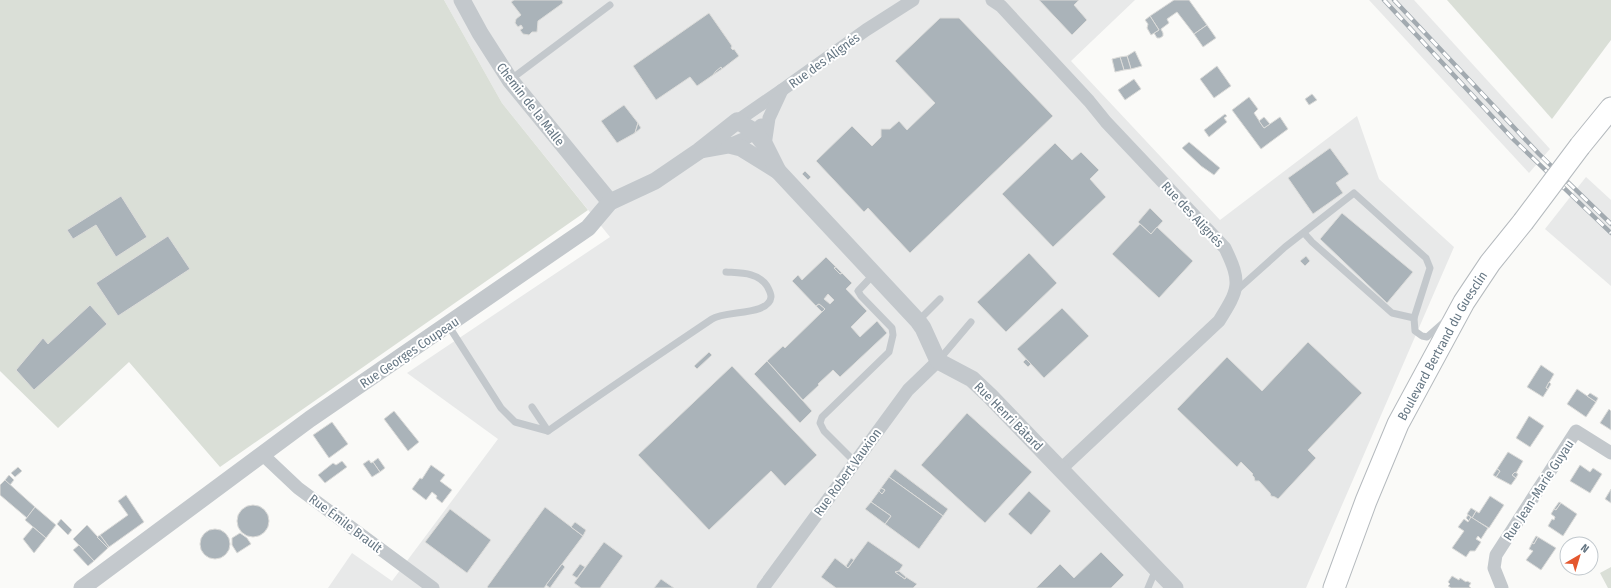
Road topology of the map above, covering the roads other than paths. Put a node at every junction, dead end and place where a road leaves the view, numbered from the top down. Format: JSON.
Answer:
{"nodes":[{"id":1,"x":462,"y":0,"type":"edge"},
{"id":2,"x":913,"y":0,"type":"edge"},
{"id":3,"x":992,"y":0,"type":"edge"},
{"id":4,"x":610,"y":5,"type":"dead end"},
{"id":5,"x":510,"y":80,"type":"junction"},
{"id":6,"x":782,"y":90,"type":"junction"},
{"id":7,"x":1611,"y":103,"type":"edge"},
{"id":8,"x":1611,"y":108,"type":"edge"},
{"id":9,"x":770,"y":118,"type":"junction"},
{"id":10,"x":737,"y":121,"type":"junction"},
{"id":11,"x":1594,"y":129,"type":"junction"},
{"id":12,"x":754,"y":131,"type":"junction"},
{"id":13,"x":729,"y":145,"type":"junction"},
{"id":14,"x":765,"y":145,"type":"junction"},
{"id":15,"x":699,"y":151,"type":"junction"},
{"id":16,"x":778,"y":171,"type":"junction"},
{"id":17,"x":610,"y":202,"type":"junction"},
{"id":18,"x":1304,"y":232,"type":"junction"},
{"id":19,"x":726,"y":272,"type":"dead end"},
{"id":20,"x":875,"y":274,"type":"junction"},
{"id":21,"x":1235,"y":292,"type":"junction"},
{"id":22,"x":940,"y":299,"type":"dead end"},
{"id":23,"x":1464,"y":302,"type":"junction"},
{"id":24,"x":1414,"y":318,"type":"junction"},
{"id":25,"x":918,"y":321,"type":"junction"},
{"id":26,"x":971,"y":322,"type":"dead end"},
{"id":27,"x":448,"y":325,"type":"junction"},
{"id":28,"x":938,"y":361,"type":"junction"},
{"id":29,"x":532,"y":407,"type":"dead end"},
{"id":30,"x":548,"y":431,"type":"junction"},
{"id":31,"x":1611,"y":453,"type":"edge"},
{"id":32,"x":263,"y":455,"type":"junction"},
{"id":33,"x":855,"y":462,"type":"junction"},
{"id":34,"x":1062,"y":468,"type":"junction"},
{"id":35,"x":1156,"y":568,"type":"junction"},
{"id":36,"x":82,"y":588,"type":"edge"},
{"id":37,"x":433,"y":588,"type":"edge"},
{"id":38,"x":763,"y":588,"type":"edge"},
{"id":39,"x":1148,"y":588,"type":"edge"},
{"id":40,"x":1175,"y":588,"type":"edge"},
{"id":41,"x":1334,"y":588,"type":"edge"},
{"id":42,"x":1502,"y":588,"type":"edge"}],
"edges":[{"from":1,"to":5,"type":"street","name":"Chemin de la Malle"},
{"from":2,"to":6,"type":"street","name":"Rue des Alignés"},
{"from":3,"to":21,"type":"street","name":"Rue des Alignés"},
{"from":4,"to":5,"type":"lane"},
{"from":5,"to":17,"type":"street","name":"Chemin de la Malle"},
{"from":6,"to":9,"type":"street"},
{"from":6,"to":10,"type":"street","name":"Rue des Alignés"},
{"from":7,"to":11,"type":"main road","name":"Boulevard Bertrand du Guesclin"},
{"from":8,"to":11,"type":"main road","name":"Boulevard Bertrand du Guesclin"},
{"from":9,"to":12,"type":"street"},
{"from":9,"to":14,"type":"street"},
{"from":10,"to":12,"type":"street"},
{"from":10,"to":15,"type":"street","name":"Rue Georges Coupeau"},
{"from":11,"to":23,"type":"main road","name":"Boulevard Bertrand du Guesclin","bridge":true},
{"from":12,"to":13,"type":"street"},
{"from":12,"to":14,"type":"street"},
{"from":13,"to":15,"type":"street"},
{"from":13,"to":16,"type":"street"},
{"from":14,"to":16,"type":"street"},
{"from":15,"to":17,"type":"street","name":"Rue Georges Coupeau"},
{"from":16,"to":20,"type":"street"},
{"from":17,"to":27,"type":"street","name":"Rue Georges Coupeau"},
{"from":18,"to":21,"type":"lane"},
{"from":18,"to":24,"type":"lane"},
{"from":18,"to":24,"type":"lane"},
{"from":19,"to":30,"type":"lane"},
{"from":20,"to":25,"type":"street"},
{"from":20,"to":33,"type":"lane"},
{"from":21,"to":34,"type":"street","name":"Rue des Alignés"},
{"from":22,"to":25,"type":"lane"},
{"from":23,"to":24,"type":"lane"},
{"from":23,"to":41,"type":"main road","name":"Boulevard Bertrand du Guesclin"},
{"from":25,"to":28,"type":"street"},
{"from":26,"to":28,"type":"lane"},
{"from":27,"to":30,"type":"lane"},
{"from":27,"to":32,"type":"street","name":"Rue Georges Coupeau"},
{"from":28,"to":33,"type":"street","name":"Rue Robert Vauxion"},
{"from":28,"to":34,"type":"street","name":"Rue Henri Bâtard"},
{"from":29,"to":30,"type":"lane"},
{"from":31,"to":42,"type":"street","name":"Rue Jean-Marie Guyau"},
{"from":32,"to":36,"type":"street","name":"Rue Georges Coupeau"},
{"from":32,"to":37,"type":"street","name":"Rue Émile Brault"},
{"from":33,"to":38,"type":"street","name":"Rue Robert Vauxion"},
{"from":34,"to":35,"type":"street","name":"Rue Henri Bâtard"},
{"from":35,"to":39,"type":"lane"},
{"from":35,"to":40,"type":"street","name":"Rue Henri Bâtard"}]}
